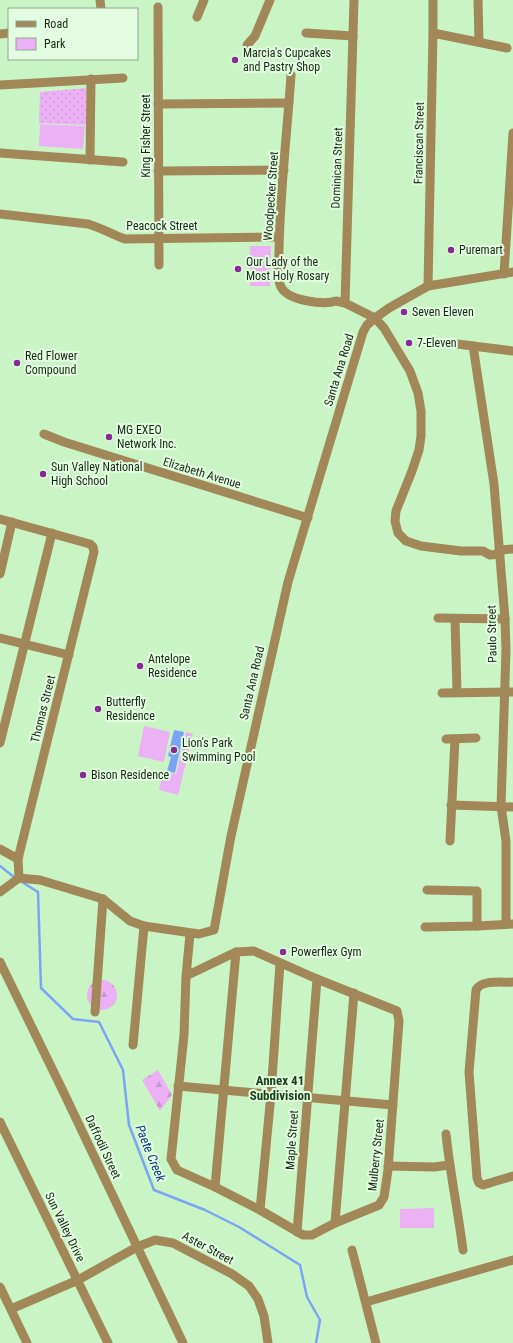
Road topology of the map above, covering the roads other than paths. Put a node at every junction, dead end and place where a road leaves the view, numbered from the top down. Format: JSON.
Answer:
{"nodes":[{"id":1,"x":204,"y":0,"type":"edge"},
{"id":2,"x":270,"y":0,"type":"edge"},
{"id":3,"x":354,"y":0,"type":"edge"},
{"id":4,"x":432,"y":0,"type":"edge"},
{"id":5,"x":478,"y":0,"type":"edge"},
{"id":6,"x":158,"y":7,"type":"dead end"},
{"id":7,"x":197,"y":16,"type":"dead end"},
{"id":8,"x":306,"y":33,"type":"dead end"},
{"id":9,"x":433,"y":33,"type":"junction"},
{"id":10,"x":353,"y":36,"type":"junction"},
{"id":11,"x":479,"y":42,"type":"junction"},
{"id":12,"x":247,"y":46,"type":"dead end"},
{"id":13,"x":507,"y":48,"type":"dead end"},
{"id":14,"x":291,"y":75,"type":"dead end"},
{"id":15,"x":123,"y":78,"type":"dead end"},
{"id":16,"x":91,"y":80,"type":"junction"},
{"id":17,"x":0,"y":84,"type":"edge"},
{"id":18,"x":289,"y":102,"type":"junction"},
{"id":19,"x":158,"y":104,"type":"junction"},
{"id":20,"x":513,"y":133,"type":"edge"},
{"id":21,"x":0,"y":153,"type":"edge"},
{"id":22,"x":90,"y":160,"type":"junction"},
{"id":23,"x":123,"y":162,"type":"dead end"},
{"id":24,"x":284,"y":170,"type":"junction"},
{"id":25,"x":158,"y":171,"type":"junction"},
{"id":26,"x":0,"y":214,"type":"edge"},
{"id":27,"x":279,"y":237,"type":"junction"},
{"id":28,"x":158,"y":238,"type":"junction"},
{"id":29,"x":159,"y":265,"type":"dead end"},
{"id":30,"x":509,"y":273,"type":"edge"},
{"id":31,"x":428,"y":286,"type":"junction"},
{"id":32,"x":340,"y":303,"type":"junction"},
{"id":33,"x":374,"y":318,"type":"junction"},
{"id":34,"x":457,"y":344,"type":"dead end"},
{"id":35,"x":473,"y":346,"type":"junction"},
{"id":36,"x":513,"y":351,"type":"edge"},
{"id":37,"x":44,"y":434,"type":"dead end"},
{"id":38,"x":308,"y":518,"type":"junction"},
{"id":39,"x":0,"y":519,"type":"edge"},
{"id":40,"x":12,"y":522,"type":"junction"},
{"id":41,"x":52,"y":533,"type":"junction"},
{"id":42,"x":500,"y":549,"type":"junction"},
{"id":43,"x":513,"y":549,"type":"edge"},
{"id":44,"x":0,"y":574,"type":"edge"},
{"id":45,"x":438,"y":618,"type":"dead end"},
{"id":46,"x":455,"y":618,"type":"junction"},
{"id":47,"x":505,"y":619,"type":"junction"},
{"id":48,"x":0,"y":638,"type":"edge"},
{"id":49,"x":25,"y":644,"type":"junction"},
{"id":50,"x":69,"y":655,"type":"junction"},
{"id":51,"x":457,"y":692,"type":"junction"},
{"id":52,"x":509,"y":692,"type":"edge"},
{"id":53,"x":442,"y":693,"type":"dead end"},
{"id":54,"x":476,"y":738,"type":"dead end"},
{"id":55,"x":0,"y":743,"type":"edge"},
{"id":56,"x":450,"y":805,"type":"junction"},
{"id":57,"x":501,"y":806,"type":"junction"},
{"id":58,"x":513,"y":807,"type":"edge"},
{"id":59,"x":450,"y":841,"type":"dead end"},
{"id":60,"x":0,"y":849,"type":"edge"},
{"id":61,"x":18,"y":859,"type":"junction"},
{"id":62,"x":19,"y":878,"type":"junction"},
{"id":63,"x":428,"y":890,"type":"dead end"},
{"id":64,"x":0,"y":892,"type":"edge"},
{"id":65,"x":103,"y":899,"type":"junction"},
{"id":66,"x":510,"y":924,"type":"edge"},
{"id":67,"x":144,"y":926,"type":"junction"},
{"id":68,"x":477,"y":926,"type":"junction"},
{"id":69,"x":425,"y":927,"type":"dead end"},
{"id":70,"x":190,"y":934,"type":"junction"},
{"id":71,"x":236,"y":952,"type":"junction"},
{"id":72,"x":0,"y":962,"type":"edge"},
{"id":73,"x":280,"y":963,"type":"junction"},
{"id":74,"x":186,"y":976,"type":"junction"},
{"id":75,"x":317,"y":979,"type":"junction"},
{"id":76,"x":513,"y":982,"type":"edge"},
{"id":77,"x":354,"y":993,"type":"junction"},
{"id":78,"x":95,"y":1012,"type":"dead end"},
{"id":79,"x":134,"y":1045,"type":"dead end"},
{"id":80,"x":178,"y":1086,"type":"junction"},
{"id":81,"x":224,"y":1090,"type":"junction"},
{"id":82,"x":271,"y":1094,"type":"junction"},
{"id":83,"x":308,"y":1097,"type":"junction"},
{"id":84,"x":345,"y":1100,"type":"junction"},
{"id":85,"x":393,"y":1104,"type":"junction"},
{"id":86,"x":0,"y":1122,"type":"edge"},
{"id":87,"x":446,"y":1134,"type":"dead end"},
{"id":88,"x":449,"y":1165,"type":"junction"},
{"id":89,"x":388,"y":1166,"type":"junction"},
{"id":90,"x":513,"y":1176,"type":"edge"},
{"id":91,"x":215,"y":1187,"type":"junction"},
{"id":92,"x":260,"y":1210,"type":"junction"},
{"id":93,"x":335,"y":1223,"type":"junction"},
{"id":94,"x":297,"y":1232,"type":"junction"},
{"id":95,"x":137,"y":1247,"type":"junction"},
{"id":96,"x":352,"y":1250,"type":"dead end"},
{"id":97,"x":463,"y":1250,"type":"dead end"},
{"id":98,"x":513,"y":1260,"type":"edge"},
{"id":99,"x":78,"y":1280,"type":"junction"},
{"id":100,"x":0,"y":1287,"type":"edge"},
{"id":101,"x":366,"y":1302,"type":"junction"},
{"id":102,"x":11,"y":1309,"type":"junction"},
{"id":103,"x":27,"y":1343,"type":"edge"},
{"id":104,"x":108,"y":1343,"type":"edge"},
{"id":105,"x":183,"y":1343,"type":"edge"},
{"id":106,"x":268,"y":1343,"type":"edge"},
{"id":107,"x":376,"y":1343,"type":"edge"}],
"edges":[{"from":1,"to":7,"type":"street"},
{"from":2,"to":12,"type":"street"},
{"from":3,"to":10,"type":"street","name":"Dominican Street"},
{"from":4,"to":9,"type":"street","name":"Franciscan Street"},
{"from":5,"to":11,"type":"street"},
{"from":6,"to":19,"type":"street","name":"King Fisher Street"},
{"from":8,"to":10,"type":"street"},
{"from":9,"to":11,"type":"street"},
{"from":9,"to":31,"type":"street","name":"Franciscan Street"},
{"from":10,"to":32,"type":"street","name":"Dominican Street"},
{"from":11,"to":13,"type":"street"},
{"from":14,"to":18,"type":"street","name":"Woodpecker Street"},
{"from":15,"to":16,"type":"street"},
{"from":16,"to":17,"type":"street"},
{"from":16,"to":22,"type":"street"},
{"from":18,"to":19,"type":"street"},
{"from":18,"to":24,"type":"street","name":"Woodpecker Street"},
{"from":19,"to":25,"type":"street","name":"King Fisher Street"},
{"from":20,"to":30,"type":"street"},
{"from":21,"to":22,"type":"street"},
{"from":22,"to":23,"type":"street"},
{"from":24,"to":25,"type":"street"},
{"from":24,"to":27,"type":"street","name":"Woodpecker Street"},
{"from":25,"to":28,"type":"street","name":"King Fisher Street"},
{"from":26,"to":28,"type":"street","name":"Peacock Street"},
{"from":27,"to":28,"type":"street","name":"Peacock Street"},
{"from":27,"to":32,"type":"street","name":"Woodpecker Street"},
{"from":28,"to":29,"type":"street","name":"King Fisher Street"},
{"from":30,"to":31,"type":"street"},
{"from":31,"to":33,"type":"street"},
{"from":32,"to":33,"type":"street"},
{"from":33,"to":38,"type":"street","name":"Santa Ana Road"},
{"from":33,"to":42,"type":"street"},
{"from":34,"to":35,"type":"street"},
{"from":35,"to":36,"type":"street"},
{"from":35,"to":42,"type":"street","name":"Paulo Street"},
{"from":37,"to":38,"type":"street","name":"Elizabeth Avenue"},
{"from":38,"to":70,"type":"street","name":"Santa Ana Road"},
{"from":39,"to":40,"type":"street"},
{"from":40,"to":41,"type":"street"},
{"from":40,"to":44,"type":"street"},
{"from":41,"to":49,"type":"street"},
{"from":41,"to":50,"type":"street","name":"Thomas Street"},
{"from":42,"to":43,"type":"street"},
{"from":42,"to":47,"type":"street","name":"Paulo Street"},
{"from":45,"to":46,"type":"street"},
{"from":46,"to":47,"type":"street"},
{"from":46,"to":51,"type":"street"},
{"from":47,"to":52,"type":"street","name":"Paulo Street"},
{"from":48,"to":49,"type":"street"},
{"from":49,"to":50,"type":"street"},
{"from":49,"to":55,"type":"street"},
{"from":50,"to":61,"type":"street","name":"Thomas Street"},
{"from":51,"to":52,"type":"street"},
{"from":51,"to":53,"type":"street"},
{"from":52,"to":57,"type":"street","name":"Paulo Street"},
{"from":54,"to":56,"type":"street"},
{"from":56,"to":57,"type":"street"},
{"from":56,"to":59,"type":"street"},
{"from":57,"to":58,"type":"street"},
{"from":57,"to":66,"type":"street","name":"Paulo Street"},
{"from":60,"to":61,"type":"street"},
{"from":61,"to":62,"type":"street","name":"Thomas Street"},
{"from":62,"to":64,"type":"street"},
{"from":62,"to":65,"type":"street","name":"Santa Ana Road"},
{"from":63,"to":68,"type":"street"},
{"from":65,"to":67,"type":"street","name":"Santa Ana Road"},
{"from":65,"to":78,"type":"street"},
{"from":66,"to":68,"type":"street"},
{"from":67,"to":70,"type":"street","name":"Santa Ana Road"},
{"from":67,"to":79,"type":"street"},
{"from":68,"to":69,"type":"street"},
{"from":70,"to":74,"type":"street"},
{"from":71,"to":73,"type":"street","name":"Mulberry Street"},
{"from":71,"to":74,"type":"street","name":"Mulberry Street"},
{"from":71,"to":81,"type":"street"},
{"from":72,"to":95,"type":"street","name":"Daffodil Street"},
{"from":73,"to":75,"type":"street","name":"Mulberry Street"},
{"from":73,"to":82,"type":"street"},
{"from":74,"to":80,"type":"street"},
{"from":75,"to":77,"type":"street","name":"Mulberry Street"},
{"from":75,"to":83,"type":"street","name":"Maple Street"},
{"from":76,"to":90,"type":"street"},
{"from":77,"to":84,"type":"street"},
{"from":77,"to":85,"type":"street","name":"Mulberry Street"},
{"from":80,"to":81,"type":"street"},
{"from":80,"to":91,"type":"street"},
{"from":81,"to":82,"type":"street"},
{"from":81,"to":91,"type":"street"},
{"from":82,"to":83,"type":"street"},
{"from":82,"to":92,"type":"street"},
{"from":83,"to":84,"type":"street"},
{"from":83,"to":94,"type":"street","name":"Maple Street"},
{"from":84,"to":85,"type":"street"},
{"from":84,"to":93,"type":"street"},
{"from":85,"to":89,"type":"street","name":"Mulberry Street"},
{"from":86,"to":99,"type":"street","name":"Sun Valley Drive"},
{"from":87,"to":88,"type":"street"},
{"from":88,"to":89,"type":"street"},
{"from":88,"to":97,"type":"street"},
{"from":89,"to":93,"type":"street","name":"Mulberry Street"},
{"from":91,"to":92,"type":"street"},
{"from":92,"to":94,"type":"street"},
{"from":93,"to":94,"type":"street","name":"Mulberry Street"},
{"from":95,"to":99,"type":"street","name":"Aster Street"},
{"from":95,"to":105,"type":"street","name":"Daffodil Street"},
{"from":95,"to":106,"type":"street","name":"Aster Street"},
{"from":96,"to":101,"type":"street"},
{"from":98,"to":101,"type":"street"},
{"from":99,"to":102,"type":"street","name":"Aster Street"},
{"from":99,"to":104,"type":"street","name":"Sun Valley Drive"},
{"from":100,"to":102,"type":"street"},
{"from":101,"to":107,"type":"street"},
{"from":102,"to":103,"type":"street"}]}
